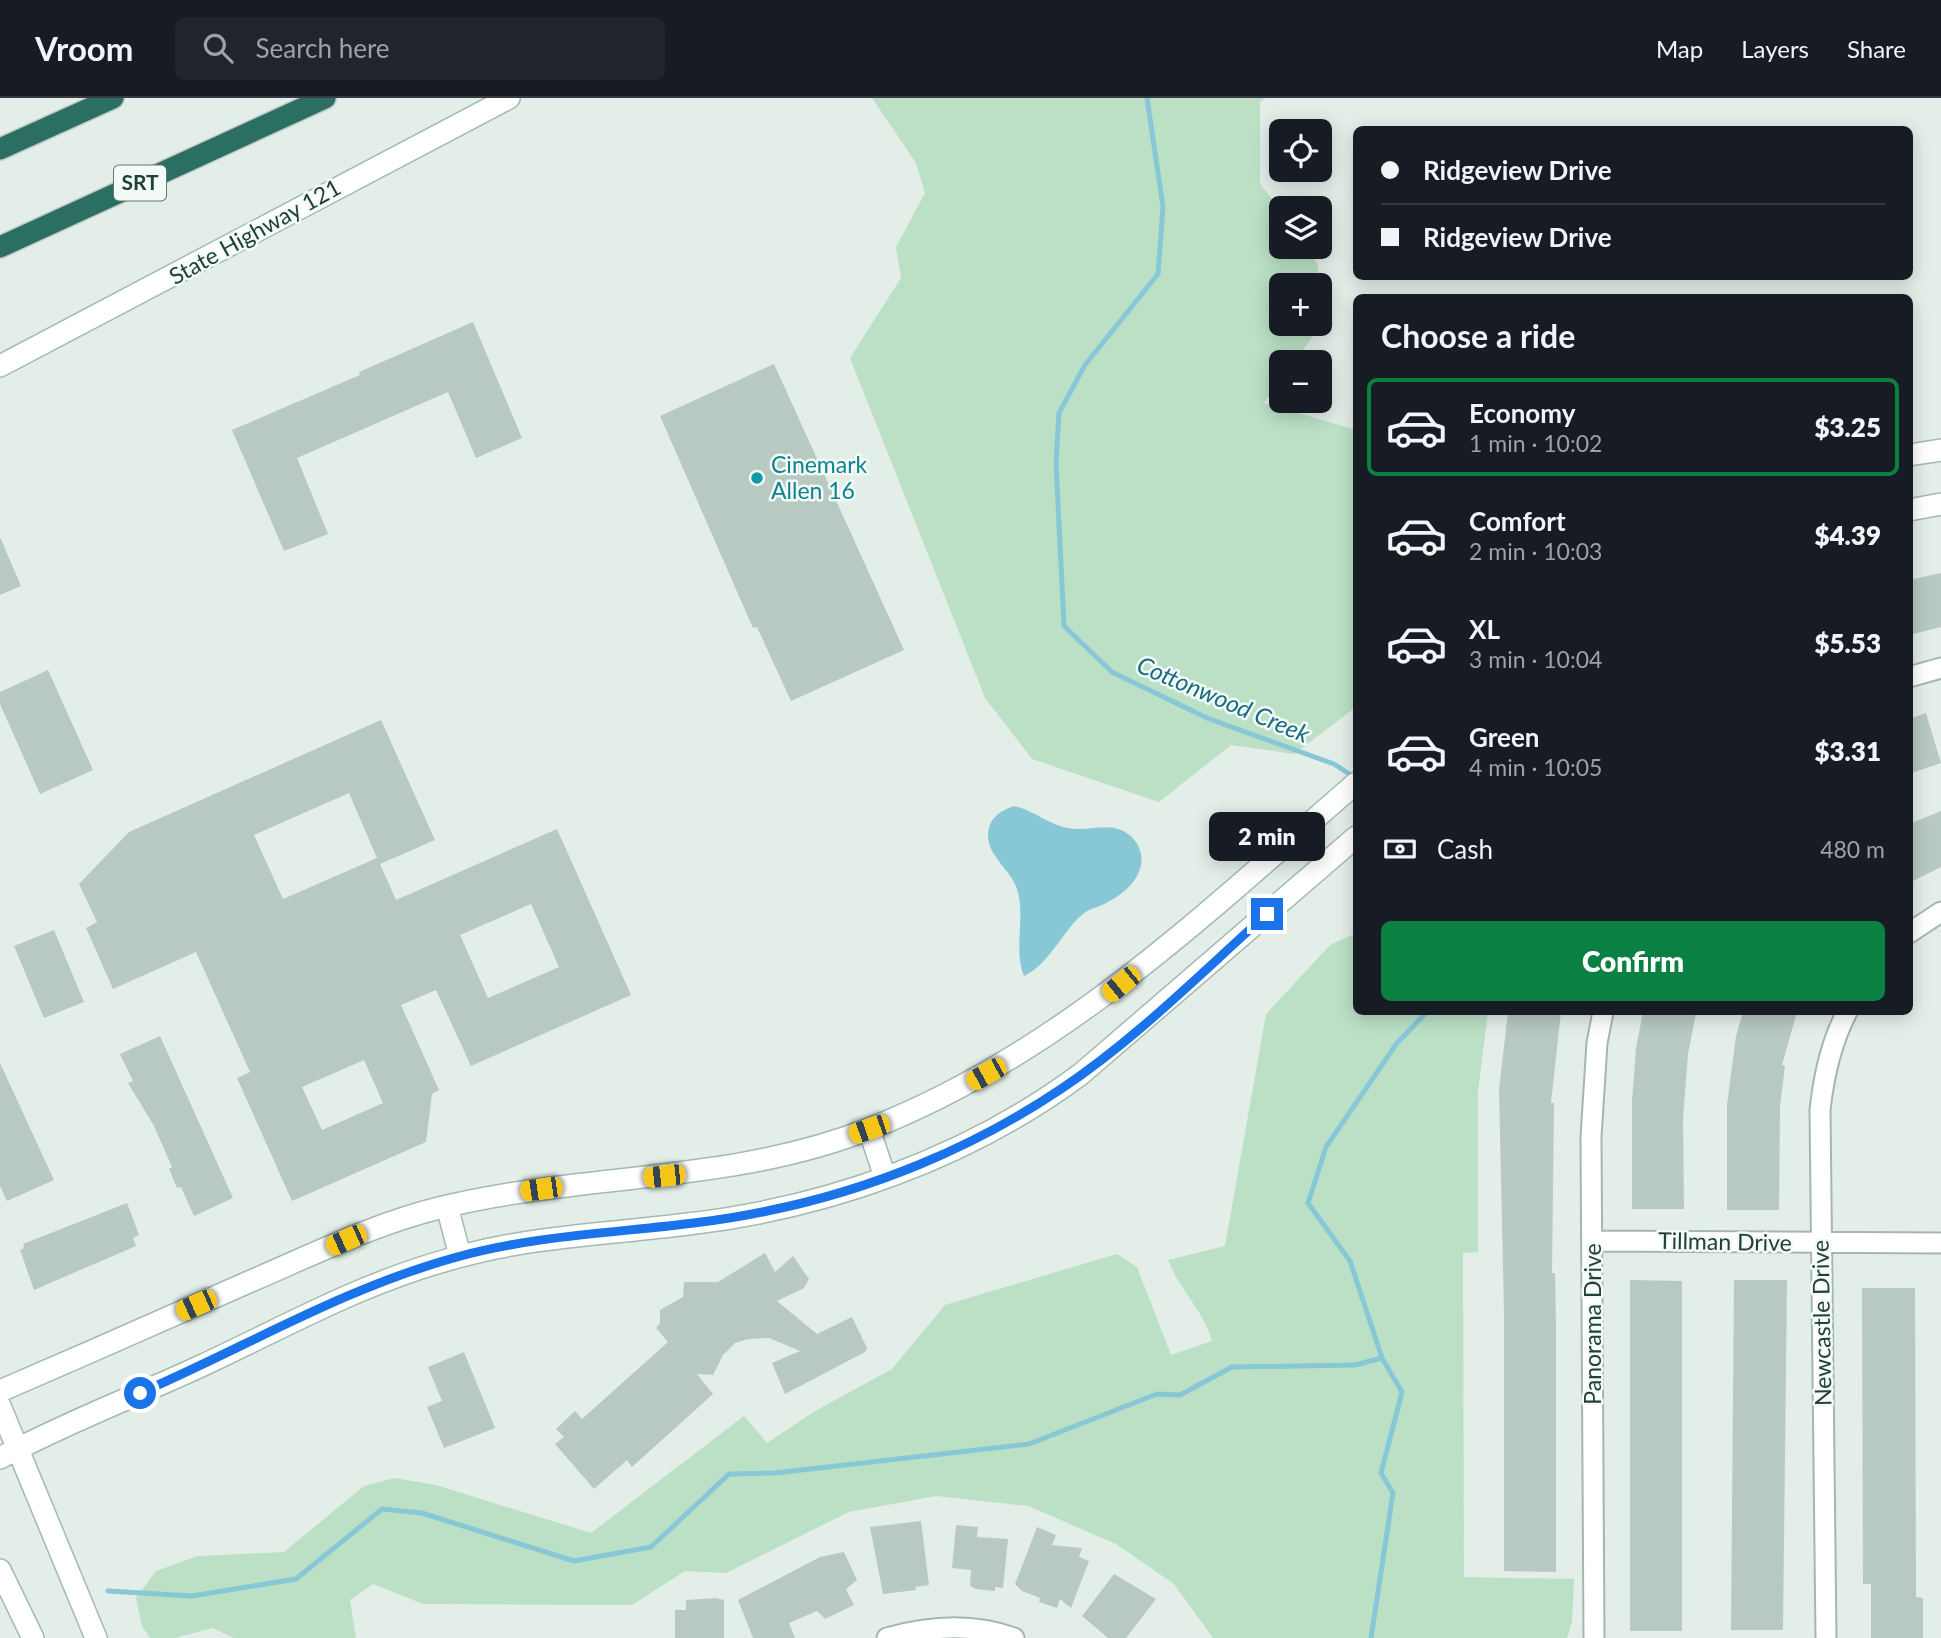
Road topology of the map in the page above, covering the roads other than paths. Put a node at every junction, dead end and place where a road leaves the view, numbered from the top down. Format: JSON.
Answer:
{"nodes":[{"id":1,"x":113,"y":98,"type":"edge"},
{"id":2,"x":325,"y":98,"type":"edge"},
{"id":3,"x":340,"y":98,"type":"edge"},
{"id":4,"x":509,"y":98,"type":"edge"},
{"id":5,"x":287,"y":116,"type":"junction"},
{"id":6,"x":0,"y":149,"type":"edge"},
{"id":7,"x":0,"y":247,"type":"edge"},
{"id":8,"x":0,"y":366,"type":"edge"},
{"id":9,"x":1941,"y":450,"type":"edge"},
{"id":10,"x":1913,"y":454,"type":"edge"},
{"id":11,"x":1941,"y":504,"type":"edge"},
{"id":12,"x":1913,"y":509,"type":"edge"},
{"id":13,"x":1941,"y":668,"type":"edge"},
{"id":14,"x":1913,"y":676,"type":"edge"},
{"id":15,"x":1353,"y":786,"type":"edge"},
{"id":16,"x":1353,"y":840,"type":"edge"},
{"id":17,"x":1941,"y":912,"type":"edge"},
{"id":18,"x":1913,"y":930,"type":"edge"},
{"id":19,"x":1603,"y":1015,"type":"edge"},
{"id":20,"x":1845,"y":1015,"type":"edge"},
{"id":21,"x":869,"y":1129,"type":"junction"},
{"id":22,"x":885,"y":1177,"type":"junction"},
{"id":23,"x":447,"y":1206,"type":"junction"},
{"id":24,"x":1592,"y":1241,"type":"junction"},
{"id":25,"x":1821,"y":1243,"type":"junction"},
{"id":26,"x":1941,"y":1243,"type":"edge"},
{"id":27,"x":460,"y":1256,"type":"junction"},
{"id":28,"x":0,"y":1391,"type":"edge"},
{"id":29,"x":0,"y":1406,"type":"edge"},
{"id":30,"x":8,"y":1454,"type":"edge"},
{"id":31,"x":0,"y":1570,"type":"edge"},
{"id":32,"x":33,"y":1638,"type":"edge"},
{"id":33,"x":96,"y":1638,"type":"edge"},
{"id":34,"x":887,"y":1638,"type":"edge"},
{"id":35,"x":1014,"y":1638,"type":"edge"},
{"id":36,"x":1594,"y":1638,"type":"edge"},
{"id":37,"x":1826,"y":1638,"type":"edge"}],
"edges":[{"from":1,"to":6,"type":"highway"},
{"from":2,"to":5,"type":"highway","number":"SRT"},
{"from":3,"to":5,"type":"highway"},
{"from":4,"to":8,"type":"main road","name":"State Highway 121"},
{"from":5,"to":7,"type":"highway","number":"SRT"},
{"from":9,"to":10,"type":"main road"},
{"from":11,"to":12,"type":"main road"},
{"from":13,"to":14,"type":"street"},
{"from":15,"to":21,"type":"main road"},
{"from":16,"to":22,"type":"main road"},
{"from":17,"to":18,"type":"street"},
{"from":19,"to":24,"type":"street","name":"Panorama Drive"},
{"from":20,"to":25,"type":"street","name":"Newcastle Drive"},
{"from":21,"to":22,"type":"main road"},
{"from":21,"to":23,"type":"main road"},
{"from":22,"to":27,"type":"main road"},
{"from":23,"to":27,"type":"main road"},
{"from":23,"to":28,"type":"main road"},
{"from":24,"to":25,"type":"street","name":"Tillman Drive"},
{"from":24,"to":36,"type":"street","name":"Panorama Drive"},
{"from":25,"to":26,"type":"street","name":"Tillman Drive"},
{"from":25,"to":37,"type":"street","name":"Newcastle Drive"},
{"from":27,"to":30,"type":"main road"},
{"from":29,"to":30,"type":"main road"},
{"from":30,"to":33,"type":"main road"},
{"from":31,"to":32,"type":"main road"},
{"from":34,"to":35,"type":"street"}]}
